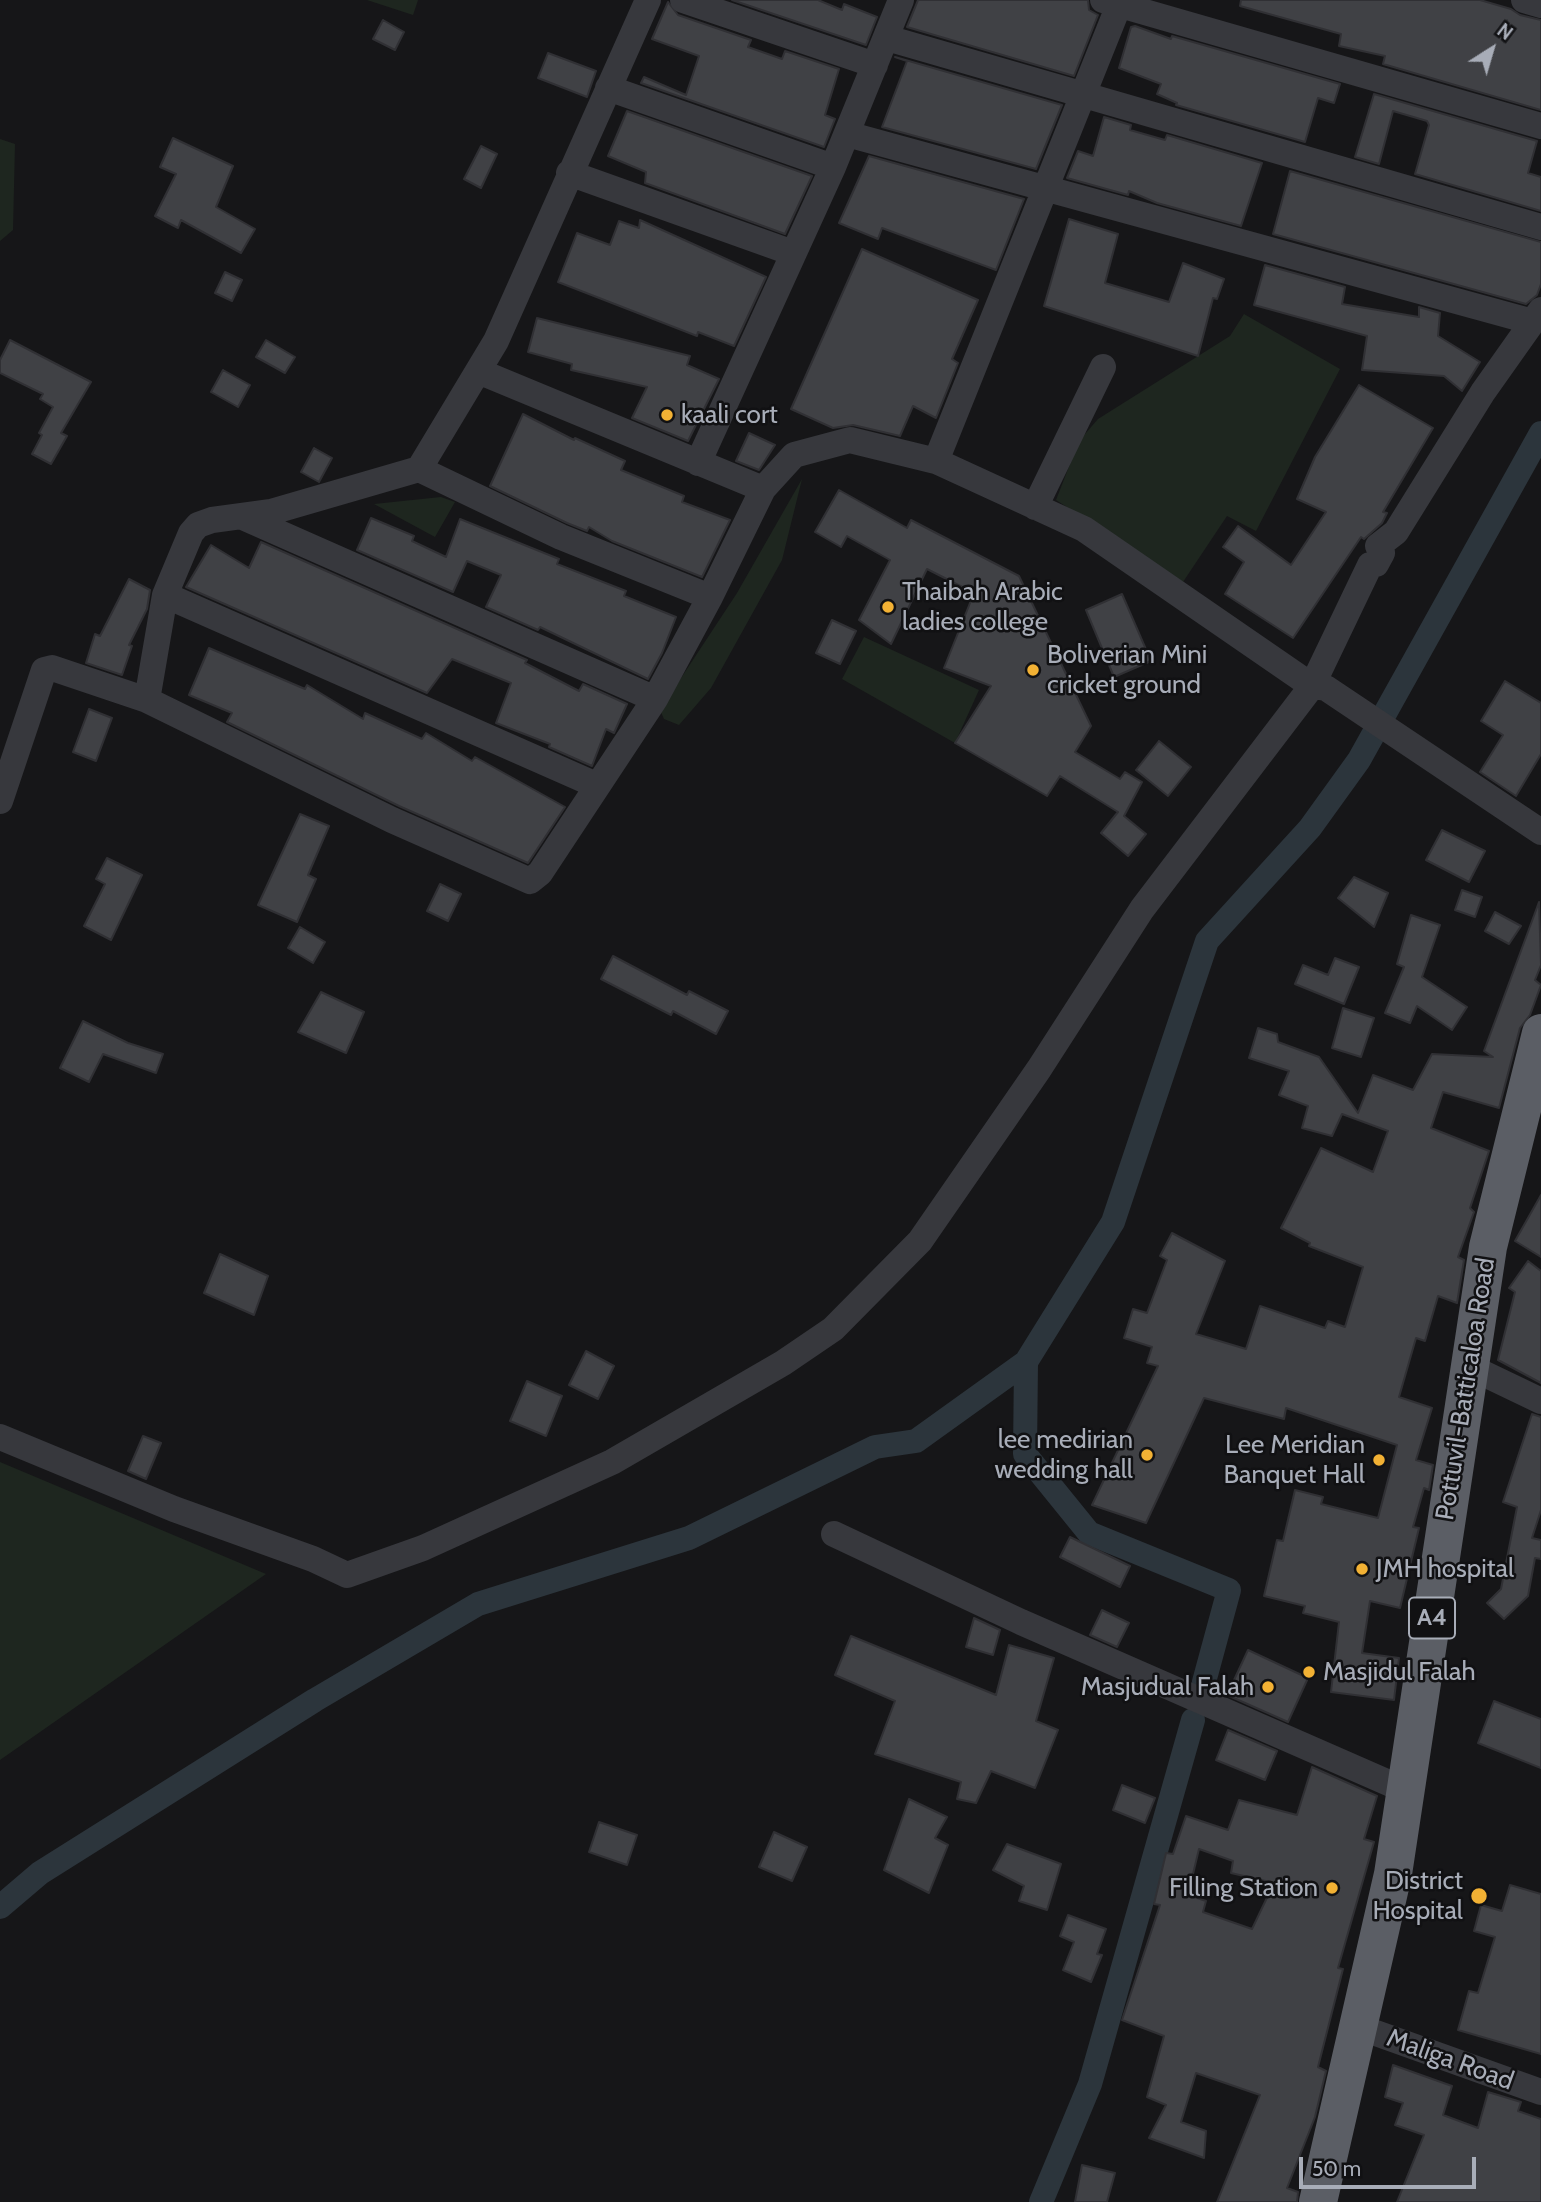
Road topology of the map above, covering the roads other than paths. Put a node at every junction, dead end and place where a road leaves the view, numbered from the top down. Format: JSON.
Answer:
{"nodes":[{"id":1,"x":648,"y":0,"type":"edge"},
{"id":2,"x":683,"y":0,"type":"edge"},
{"id":3,"x":901,"y":0,"type":"edge"},
{"id":4,"x":1524,"y":0,"type":"edge"},
{"id":5,"x":1114,"y":2,"type":"edge"},
{"id":6,"x":1541,"y":5,"type":"edge"},
{"id":7,"x":887,"y":38,"type":"junction"},
{"id":8,"x":875,"y":65,"type":"junction"},
{"id":9,"x":608,"y":88,"type":"junction"},
{"id":10,"x":1082,"y":94,"type":"junction"},
{"id":11,"x":1541,"y":126,"type":"edge"},
{"id":12,"x":847,"y":134,"type":"junction"},
{"id":13,"x":833,"y":167,"type":"junction"},
{"id":14,"x":569,"y":173,"type":"junction"},
{"id":15,"x":1045,"y":187,"type":"junction"},
{"id":16,"x":1541,"y":227,"type":"edge"},
{"id":17,"x":793,"y":253,"type":"junction"},
{"id":18,"x":1537,"y":316,"type":"edge"},
{"id":19,"x":1103,"y":367,"type":"dead end"},
{"id":20,"x":478,"y":371,"type":"junction"},
{"id":21,"x":936,"y":461,"type":"junction"},
{"id":22,"x":698,"y":463,"type":"junction"},
{"id":23,"x":419,"y":469,"type":"junction"},
{"id":24,"x":763,"y":489,"type":"junction"},
{"id":25,"x":1035,"y":507,"type":"junction"},
{"id":26,"x":243,"y":517,"type":"junction"},
{"id":27,"x":165,"y":595,"type":"junction"},
{"id":28,"x":710,"y":597,"type":"junction"},
{"id":29,"x":1319,"y":687,"type":"junction"},
{"id":30,"x":655,"y":698,"type":"junction"},
{"id":31,"x":147,"y":700,"type":"junction"},
{"id":32,"x":596,"y":785,"type":"junction"},
{"id":33,"x":0,"y":801,"type":"edge"},
{"id":34,"x":1541,"y":832,"type":"edge"},
{"id":35,"x":1541,"y":1033,"type":"edge"},
{"id":36,"x":1468,"y":1366,"type":"junction"},
{"id":37,"x":1541,"y":1401,"type":"edge"},
{"id":38,"x":0,"y":1437,"type":"edge"},
{"id":39,"x":834,"y":1534,"type":"dead end"},
{"id":40,"x":1407,"y":1791,"type":"junction"},
{"id":41,"x":1359,"y":2027,"type":"junction"},
{"id":42,"x":1541,"y":2092,"type":"edge"},
{"id":43,"x":1321,"y":2201,"type":"edge"}],
"edges":[{"from":1,"to":9,"type":"street"},
{"from":2,"to":8,"type":"street"},
{"from":3,"to":7,"type":"street"},
{"from":4,"to":6,"type":"street"},
{"from":5,"to":10,"type":"street"},
{"from":5,"to":11,"type":"street"},
{"from":7,"to":8,"type":"street"},
{"from":7,"to":10,"type":"street"},
{"from":8,"to":12,"type":"street"},
{"from":9,"to":13,"type":"street"},
{"from":9,"to":14,"type":"street"},
{"from":10,"to":15,"type":"street"},
{"from":10,"to":16,"type":"street"},
{"from":12,"to":13,"type":"street"},
{"from":12,"to":15,"type":"street"},
{"from":13,"to":17,"type":"street"},
{"from":14,"to":17,"type":"street"},
{"from":14,"to":20,"type":"street"},
{"from":15,"to":18,"type":"street"},
{"from":15,"to":21,"type":"street"},
{"from":17,"to":22,"type":"street"},
{"from":18,"to":29,"type":"street"},
{"from":19,"to":25,"type":"street"},
{"from":20,"to":22,"type":"street"},
{"from":20,"to":23,"type":"street"},
{"from":21,"to":24,"type":"street"},
{"from":21,"to":25,"type":"street"},
{"from":22,"to":24,"type":"street"},
{"from":23,"to":26,"type":"street"},
{"from":23,"to":28,"type":"street"},
{"from":24,"to":28,"type":"street"},
{"from":25,"to":29,"type":"street"},
{"from":26,"to":27,"type":"street"},
{"from":26,"to":30,"type":"street"},
{"from":27,"to":31,"type":"street"},
{"from":27,"to":32,"type":"street"},
{"from":28,"to":30,"type":"street"},
{"from":29,"to":34,"type":"street"},
{"from":29,"to":38,"type":"street"},
{"from":30,"to":32,"type":"street"},
{"from":31,"to":32,"type":"street"},
{"from":31,"to":33,"type":"street"},
{"from":35,"to":36,"type":"highway","name":"Pottuvil-Batticaloa Road","number":"A4"},
{"from":36,"to":37,"type":"street"},
{"from":36,"to":40,"type":"highway","name":"Pottuvil-Batticaloa Road","number":"A4"},
{"from":39,"to":40,"type":"street"},
{"from":40,"to":41,"type":"highway","name":"Pottuvil-Batticaloa Road","number":"A4"},
{"from":41,"to":42,"type":"street","name":"Maliga Road"},
{"from":41,"to":43,"type":"highway","name":"Pottuvil-Batticaloa Road","number":"A4"}]}
